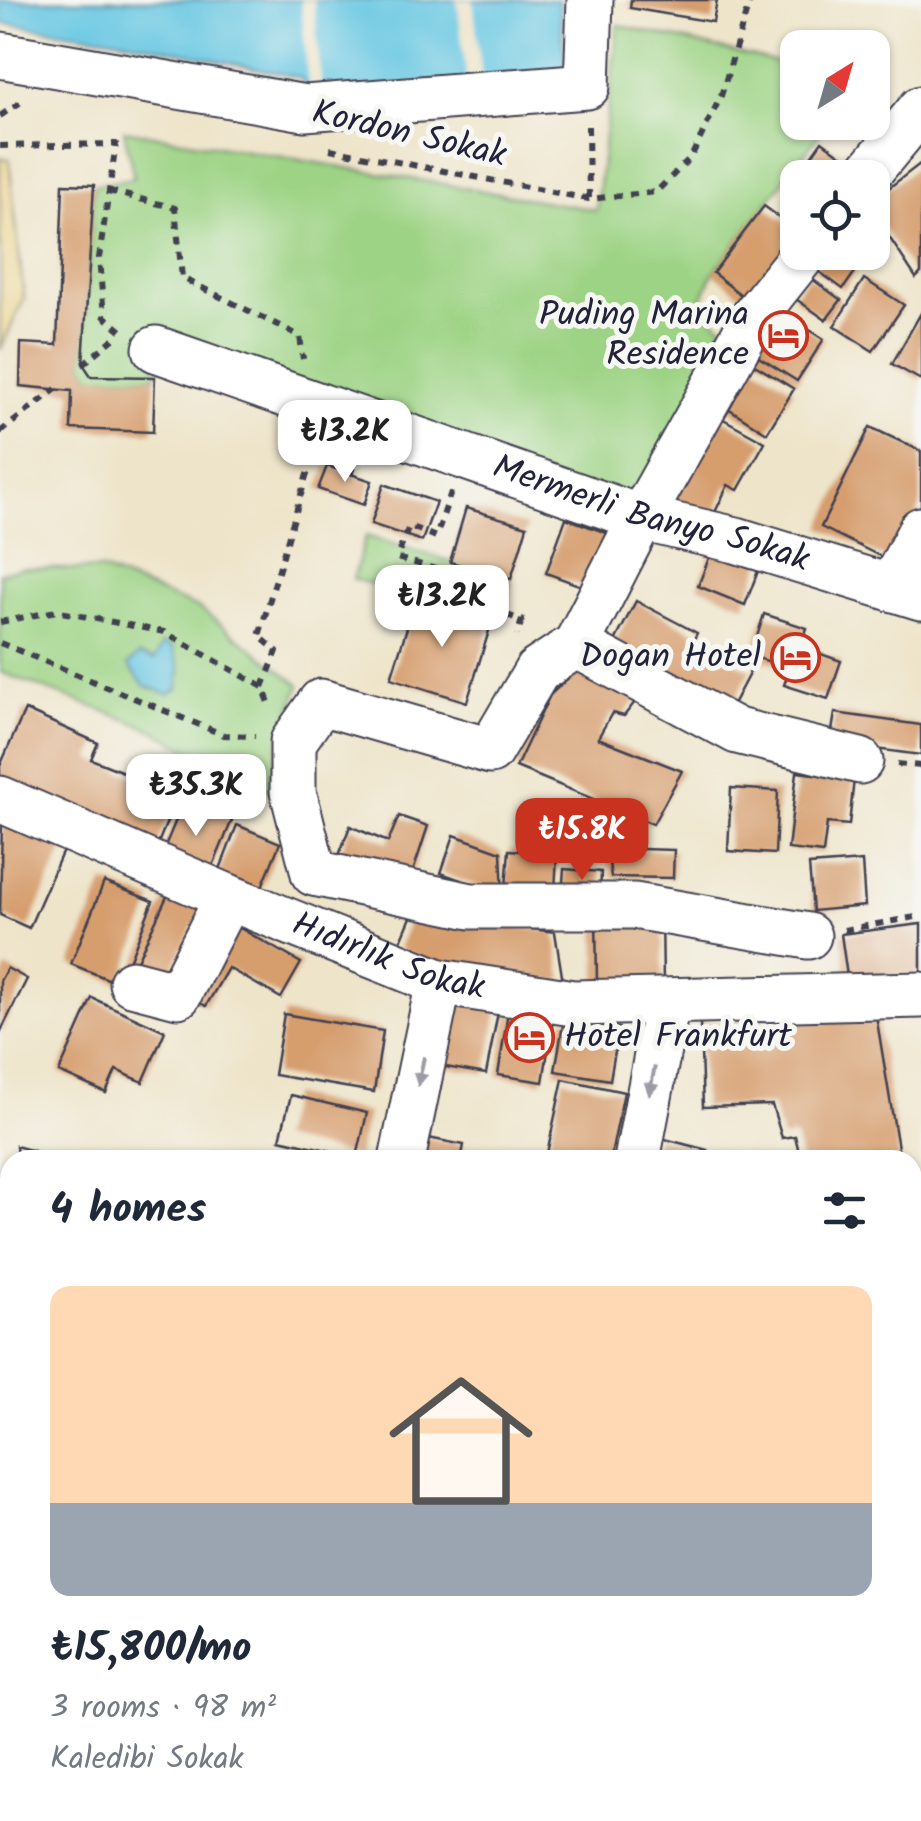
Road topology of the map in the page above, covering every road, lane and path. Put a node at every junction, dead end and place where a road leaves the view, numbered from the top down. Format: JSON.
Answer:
{"nodes":[{"id":1,"x":590,"y":0,"type":"edge"},
{"id":2,"x":750,"y":0,"type":"edge"},
{"id":3,"x":0,"y":55,"type":"edge"},
{"id":4,"x":587,"y":86,"type":"junction"},
{"id":5,"x":921,"y":110,"type":"edge"},
{"id":6,"x":320,"y":145,"type":"dead end"},
{"id":7,"x":0,"y":146,"type":"edge"},
{"id":8,"x":892,"y":159,"type":"edge"},
{"id":9,"x":109,"y":191,"type":"junction"},
{"id":10,"x":589,"y":199,"type":"junction"},
{"id":11,"x":791,"y":270,"type":"edge"},
{"id":12,"x":139,"y":340,"type":"junction"},
{"id":13,"x":83,"y":364,"type":"dead end"},
{"id":14,"x":56,"y":389,"type":"dead end"},
{"id":15,"x":310,"y":404,"type":"junction"},
{"id":16,"x":0,"y":432,"type":"edge"},
{"id":17,"x":313,"y":454,"type":"dead end"},
{"id":18,"x":446,"y":508,"type":"dead end"},
{"id":19,"x":641,"y":518,"type":"junction"},
{"id":20,"x":921,"y":530,"type":"edge"},
{"id":21,"x":906,"y":592,"type":"edge"},
{"id":22,"x":0,"y":622,"type":"edge"},
{"id":23,"x":0,"y":643,"type":"edge"},
{"id":24,"x":576,"y":645,"type":"junction"},
{"id":25,"x":512,"y":652,"type":"dead end"},
{"id":26,"x":263,"y":687,"type":"junction"},
{"id":27,"x":287,"y":739,"type":"junction"},
{"id":28,"x":860,"y":761,"type":"dead end"},
{"id":29,"x":0,"y":798,"type":"edge"},
{"id":30,"x":314,"y":873,"type":"junction"},
{"id":31,"x":228,"y":897,"type":"junction"},
{"id":32,"x":921,"y":916,"type":"edge"},
{"id":33,"x":284,"y":918,"type":"junction"},
{"id":34,"x":808,"y":936,"type":"joint"},
{"id":35,"x":440,"y":982,"type":"junction"},
{"id":36,"x":132,"y":983,"type":"dead end"},
{"id":37,"x":920,"y":998,"type":"edge"},
{"id":38,"x":667,"y":1003,"type":"junction"},
{"id":39,"x":404,"y":1150,"type":"edge"},
{"id":40,"x":639,"y":1150,"type":"edge"}],
"edges":[{"from":1,"to":4,"type":"street"},
{"from":2,"to":10,"type":"path","name":"Kordon Sokak"},
{"from":3,"to":4,"type":"street"},
{"from":4,"to":10,"type":"path"},
{"from":5,"to":8,"type":"street"},
{"from":6,"to":10,"type":"path","name":"Kordon Sokak"},
{"from":7,"to":9,"type":"path"},
{"from":9,"to":12,"type":"path"},
{"from":9,"to":15,"type":"path"},
{"from":11,"to":19,"type":"street"},
{"from":12,"to":13,"type":"path"},
{"from":12,"to":15,"type":"street","name":"Mermerli Banyo Sokak"},
{"from":14,"to":16,"type":"path"},
{"from":15,"to":19,"type":"street","name":"Mermerli Banyo Sokak"},
{"from":17,"to":26,"type":"path"},
{"from":18,"to":25,"type":"path"},
{"from":19,"to":21,"type":"street","name":"Mermerli Banyo Sokak"},
{"from":19,"to":24,"type":"street"},
{"from":20,"to":21,"type":"street"},
{"from":22,"to":26,"type":"path"},
{"from":23,"to":27,"type":"path"},
{"from":24,"to":27,"type":"street"},
{"from":24,"to":28,"type":"street"},
{"from":26,"to":27,"type":"path"},
{"from":27,"to":30,"type":"street"},
{"from":29,"to":31,"type":"street","name":"Hıdırlık Sokak"},
{"from":30,"to":33,"type":"street"},
{"from":30,"to":34,"type":"street"},
{"from":31,"to":33,"type":"street","name":"Hıdırlık Sokak"},
{"from":31,"to":36,"type":"street"},
{"from":32,"to":34,"type":"path"},
{"from":33,"to":35,"type":"street","name":"Hıdırlık Sokak"},
{"from":35,"to":38,"type":"street","name":"Hıdırlık Sokak"},
{"from":35,"to":39,"type":"street","one_way":true},
{"from":37,"to":38,"type":"street","name":"Hıdırlık Sokak"},
{"from":38,"to":40,"type":"street","one_way":true}]}
